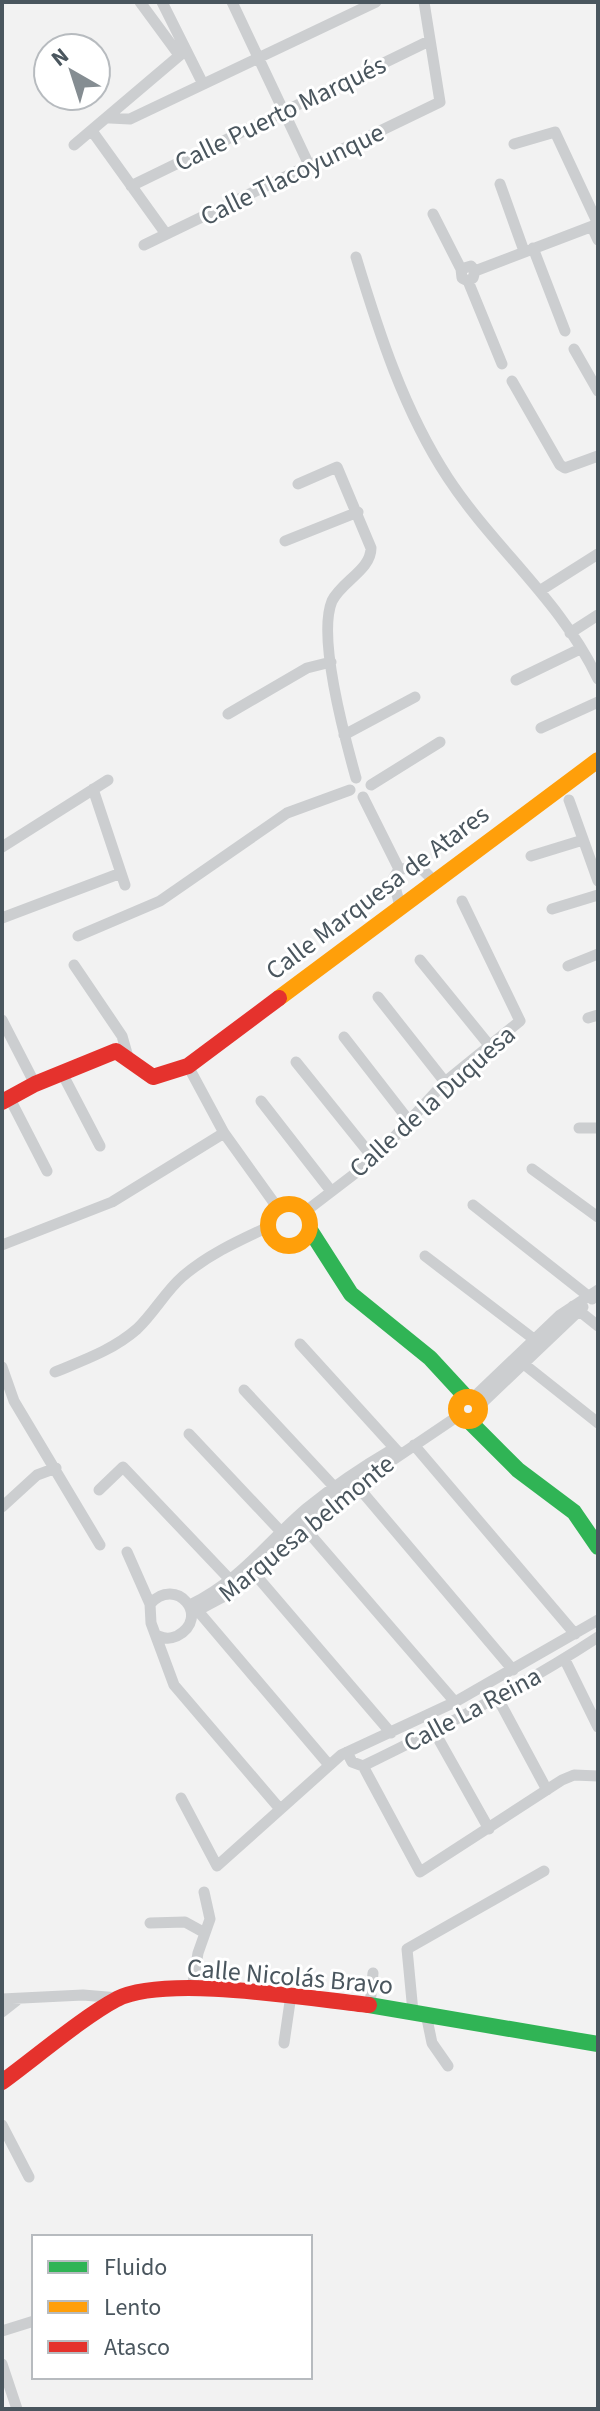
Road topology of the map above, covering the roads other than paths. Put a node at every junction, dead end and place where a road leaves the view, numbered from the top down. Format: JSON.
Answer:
{"nodes":[{"id":1,"x":140,"y":2,"type":"edge"},
{"id":2,"x":162,"y":2,"type":"edge"},
{"id":3,"x":376,"y":2,"type":"edge"},
{"id":4,"x":424,"y":2,"type":"edge"},
{"id":5,"x":234,"y":3,"type":"edge"},
{"id":6,"x":429,"y":41,"type":"junction"},
{"id":7,"x":182,"y":52,"type":"junction"},
{"id":8,"x":259,"y":59,"type":"junction"},
{"id":9,"x":203,"y":84,"type":"junction"},
{"id":10,"x":284,"y":110,"type":"junction"},
{"id":11,"x":110,"y":118,"type":"junction"},
{"id":12,"x":92,"y":131,"type":"junction"},
{"id":13,"x":514,"y":144,"type":"dead end"},
{"id":14,"x":74,"y":145,"type":"dead end"},
{"id":15,"x":310,"y":167,"type":"junction"},
{"id":16,"x":500,"y":184,"type":"dead end"},
{"id":17,"x":131,"y":186,"type":"junction"},
{"id":18,"x":433,"y":214,"type":"dead end"},
{"id":19,"x":596,"y":225,"type":"edge"},
{"id":20,"x":166,"y":234,"type":"junction"},
{"id":21,"x":598,"y":240,"type":"edge"},
{"id":22,"x":144,"y":245,"type":"dead end"},
{"id":23,"x":529,"y":250,"type":"junction"},
{"id":24,"x":356,"y":257,"type":"dead end"},
{"id":25,"x":471,"y":276,"type":"junction"},
{"id":26,"x":565,"y":331,"type":"dead end"},
{"id":27,"x":574,"y":349,"type":"dead end"},
{"id":28,"x":502,"y":364,"type":"dead end"},
{"id":29,"x":512,"y":381,"type":"dead end"},
{"id":30,"x":598,"y":391,"type":"edge"},
{"id":31,"x":598,"y":456,"type":"edge"},
{"id":32,"x":298,"y":484,"type":"dead end"},
{"id":33,"x":358,"y":512,"type":"junction"},
{"id":34,"x":285,"y":541,"type":"dead end"},
{"id":35,"x":598,"y":554,"type":"edge"},
{"id":36,"x":541,"y":590,"type":"junction"},
{"id":37,"x":598,"y":615,"type":"edge"},
{"id":38,"x":570,"y":633,"type":"junction"},
{"id":39,"x":580,"y":649,"type":"junction"},
{"id":40,"x":331,"y":662,"type":"junction"},
{"id":41,"x":598,"y":677,"type":"edge"},
{"id":42,"x":516,"y":680,"type":"dead end"},
{"id":43,"x":415,"y":697,"type":"dead end"},
{"id":44,"x":598,"y":702,"type":"edge"},
{"id":45,"x":228,"y":714,"type":"dead end"},
{"id":46,"x":541,"y":728,"type":"dead end"},
{"id":47,"x":344,"y":735,"type":"junction"},
{"id":48,"x":440,"y":742,"type":"dead end"},
{"id":49,"x":598,"y":760,"type":"edge"},
{"id":50,"x":356,"y":778,"type":"junction"},
{"id":51,"x":108,"y":780,"type":"dead end"},
{"id":52,"x":371,"y":785,"type":"junction"},
{"id":53,"x":93,"y":789,"type":"junction"},
{"id":54,"x":350,"y":790,"type":"junction"},
{"id":55,"x":363,"y":797,"type":"junction"},
{"id":56,"x":569,"y":800,"type":"dead end"},
{"id":57,"x":583,"y":840,"type":"junction"},
{"id":58,"x":2,"y":847,"type":"edge"},
{"id":59,"x":531,"y":856,"type":"dead end"},
{"id":60,"x":399,"y":869,"type":"junction"},
{"id":61,"x":433,"y":880,"type":"junction"},
{"id":62,"x":598,"y":881,"type":"edge"},
{"id":63,"x":598,"y":895,"type":"edge"},
{"id":64,"x":462,"y":901,"type":"dead end"},
{"id":65,"x":400,"y":906,"type":"junction"},
{"id":66,"x":552,"y":909,"type":"dead end"},
{"id":67,"x":2,"y":918,"type":"edge"},
{"id":68,"x":78,"y":936,"type":"dead end"},
{"id":69,"x":598,"y":954,"type":"edge"},
{"id":70,"x":420,"y":960,"type":"dead end"},
{"id":71,"x":74,"y":965,"type":"dead end"},
{"id":72,"x":568,"y":966,"type":"dead end"},
{"id":73,"x":378,"y":997,"type":"dead end"},
{"id":74,"x":2,"y":1020,"type":"edge"},
{"id":75,"x":344,"y":1037,"type":"dead end"},
{"id":76,"x":489,"y":1045,"type":"junction"},
{"id":77,"x":128,"y":1057,"type":"junction"},
{"id":78,"x":296,"y":1062,"type":"dead end"},
{"id":79,"x":188,"y":1066,"type":"junction"},
{"id":80,"x":63,"y":1075,"type":"junction"},
{"id":81,"x":445,"y":1082,"type":"junction"},
{"id":82,"x":35,"y":1084,"type":"junction"},
{"id":83,"x":6,"y":1099,"type":"edge"},
{"id":84,"x":261,"y":1101,"type":"dead end"},
{"id":85,"x":410,"y":1122,"type":"junction"},
{"id":86,"x":579,"y":1128,"type":"dead end"},
{"id":87,"x":598,"y":1128,"type":"edge"},
{"id":88,"x":224,"y":1133,"type":"junction"},
{"id":89,"x":100,"y":1146,"type":"dead end"},
{"id":90,"x":374,"y":1159,"type":"junction"},
{"id":91,"x":532,"y":1169,"type":"dead end"},
{"id":92,"x":47,"y":1171,"type":"dead end"},
{"id":93,"x":331,"y":1191,"type":"junction"},
{"id":94,"x":473,"y":1205,"type":"dead end"},
{"id":95,"x":277,"y":1207,"type":"junction"},
{"id":96,"x":306,"y":1211,"type":"junction"},
{"id":97,"x":598,"y":1217,"type":"edge"},
{"id":98,"x":268,"y":1227,"type":"junction"},
{"id":99,"x":307,"y":1236,"type":"junction"},
{"id":100,"x":2,"y":1245,"type":"edge"},
{"id":101,"x":425,"y":1256,"type":"dead end"},
{"id":102,"x":594,"y":1296,"type":"edge"},
{"id":103,"x":575,"y":1308,"type":"junction"},
{"id":104,"x":598,"y":1326,"type":"edge"},
{"id":105,"x":538,"y":1342,"type":"junction"},
{"id":106,"x":300,"y":1344,"type":"dead end"},
{"id":107,"x":520,"y":1361,"type":"junction"},
{"id":108,"x":2,"y":1367,"type":"edge"},
{"id":109,"x":55,"y":1372,"type":"dead end"},
{"id":110,"x":244,"y":1390,"type":"dead end"},
{"id":111,"x":467,"y":1409,"type":"junction"},
{"id":112,"x":598,"y":1423,"type":"edge"},
{"id":113,"x":189,"y":1434,"type":"dead end"},
{"id":114,"x":414,"y":1445,"type":"junction"},
{"id":115,"x":397,"y":1450,"type":"junction"},
{"id":116,"x":49,"y":1455,"type":"junction"},
{"id":117,"x":56,"y":1468,"type":"junction"},
{"id":118,"x":37,"y":1475,"type":"junction"},
{"id":119,"x":353,"y":1481,"type":"junction"},
{"id":120,"x":99,"y":1490,"type":"dead end"},
{"id":121,"x":338,"y":1492,"type":"junction"},
{"id":122,"x":2,"y":1507,"type":"edge"},
{"id":123,"x":302,"y":1525,"type":"junction"},
{"id":124,"x":598,"y":1529,"type":"edge"},
{"id":125,"x":285,"y":1537,"type":"junction"},
{"id":126,"x":100,"y":1545,"type":"dead end"},
{"id":127,"x":598,"y":1547,"type":"edge"},
{"id":128,"x":127,"y":1552,"type":"dead end"},
{"id":129,"x":254,"y":1573,"type":"junction"},
{"id":130,"x":234,"y":1584,"type":"junction"},
{"id":131,"x":150,"y":1604,"type":"junction"},
{"id":132,"x":193,"y":1610,"type":"junction"},
{"id":133,"x":598,"y":1620,"type":"edge"},
{"id":134,"x":575,"y":1634,"type":"junction"},
{"id":135,"x":158,"y":1636,"type":"junction"},
{"id":136,"x":598,"y":1637,"type":"edge"},
{"id":137,"x":565,"y":1660,"type":"junction"},
{"id":138,"x":513,"y":1670,"type":"junction"},
{"id":139,"x":497,"y":1697,"type":"junction"},
{"id":140,"x":455,"y":1702,"type":"junction"},
{"id":141,"x":598,"y":1727,"type":"edge"},
{"id":142,"x":434,"y":1731,"type":"junction"},
{"id":143,"x":391,"y":1733,"type":"junction"},
{"id":144,"x":347,"y":1752,"type":"junction"},
{"id":145,"x":329,"y":1765,"type":"junction"},
{"id":146,"x":363,"y":1766,"type":"junction"},
{"id":147,"x":598,"y":1776,"type":"edge"},
{"id":148,"x":547,"y":1790,"type":"junction"},
{"id":149,"x":181,"y":1798,"type":"dead end"},
{"id":150,"x":280,"y":1809,"type":"junction"},
{"id":151,"x":489,"y":1829,"type":"junction"},
{"id":152,"x":544,"y":1871,"type":"dead end"},
{"id":153,"x":204,"y":1892,"type":"dead end"},
{"id":154,"x":150,"y":1923,"type":"dead end"},
{"id":155,"x":205,"y":1933,"type":"junction"},
{"id":156,"x":373,"y":1973,"type":"dead end"},
{"id":157,"x":192,"y":1989,"type":"junction"},
{"id":158,"x":291,"y":1995,"type":"junction"},
{"id":159,"x":119,"y":1998,"type":"junction"},
{"id":160,"x":2,"y":1999,"type":"edge"},
{"id":161,"x":16,"y":2001,"type":"junction"},
{"id":162,"x":370,"y":2005,"type":"junction"},
{"id":163,"x":2,"y":2012,"type":"edge"},
{"id":164,"x":419,"y":2013,"type":"junction"},
{"id":165,"x":284,"y":2043,"type":"dead end"},
{"id":166,"x":598,"y":2044,"type":"edge"},
{"id":167,"x":448,"y":2066,"type":"dead end"},
{"id":168,"x":2,"y":2082,"type":"edge"},
{"id":169,"x":2,"y":2125,"type":"edge"},
{"id":170,"x":29,"y":2177,"type":"dead end"},
{"id":171,"x":32,"y":2322,"type":"edge"},
{"id":172,"x":2,"y":2331,"type":"edge"},
{"id":173,"x":2,"y":2364,"type":"edge"},
{"id":174,"x":8,"y":2397,"type":"edge"},
{"id":175,"x":17,"y":2409,"type":"edge"}],
"edges":[{"from":1,"to":7,"type":"street"},
{"from":2,"to":7,"type":"street"},
{"from":3,"to":8,"type":"street"},
{"from":4,"to":6,"type":"street"},
{"from":5,"to":8,"type":"street"},
{"from":6,"to":10,"type":"street","name":"Calle Puerto Marqués"},
{"from":6,"to":15,"type":"street","name":"Calle Tlacoyunque"},
{"from":7,"to":9,"type":"street"},
{"from":7,"to":11,"type":"street"},
{"from":8,"to":9,"type":"street"},
{"from":8,"to":10,"type":"street"},
{"from":9,"to":11,"type":"street"},
{"from":10,"to":15,"type":"street"},
{"from":10,"to":17,"type":"street","name":"Calle Puerto Marqués"},
{"from":11,"to":12,"type":"street"},
{"from":12,"to":14,"type":"street"},
{"from":12,"to":17,"type":"street"},
{"from":13,"to":19,"type":"street"},
{"from":15,"to":20,"type":"street","name":"Calle Tlacoyunque"},
{"from":16,"to":23,"type":"street"},
{"from":17,"to":20,"type":"street"},
{"from":18,"to":25,"type":"street"},
{"from":19,"to":21,"type":"street"},
{"from":19,"to":23,"type":"street"},
{"from":20,"to":22,"type":"street","name":"Calle Tlacoyunque"},
{"from":23,"to":25,"type":"street"},
{"from":23,"to":26,"type":"street"},
{"from":24,"to":36,"type":"street"},
{"from":25,"to":28,"type":"street"},
{"from":27,"to":30,"type":"street"},
{"from":29,"to":31,"type":"street"},
{"from":32,"to":33,"type":"street"},
{"from":33,"to":34,"type":"street"},
{"from":33,"to":40,"type":"street"},
{"from":35,"to":36,"type":"street"},
{"from":36,"to":38,"type":"street"},
{"from":37,"to":38,"type":"street"},
{"from":38,"to":39,"type":"street"},
{"from":39,"to":41,"type":"street"},
{"from":39,"to":42,"type":"street"},
{"from":40,"to":45,"type":"street"},
{"from":40,"to":47,"type":"street"},
{"from":43,"to":47,"type":"street"},
{"from":44,"to":46,"type":"street"},
{"from":47,"to":50,"type":"street"},
{"from":48,"to":52,"type":"street"},
{"from":49,"to":61,"type":"street","name":"Calle Marquesa de Atares"},
{"from":50,"to":52,"type":"street"},
{"from":50,"to":54,"type":"street"},
{"from":51,"to":53,"type":"street"},
{"from":52,"to":55,"type":"street"},
{"from":53,"to":58,"type":"street"},
{"from":53,"to":67,"type":"street"},
{"from":54,"to":55,"type":"street"},
{"from":54,"to":68,"type":"street"},
{"from":55,"to":60,"type":"street"},
{"from":56,"to":57,"type":"street"},
{"from":57,"to":59,"type":"street"},
{"from":57,"to":62,"type":"street"},
{"from":60,"to":61,"type":"street"},
{"from":60,"to":65,"type":"street"},
{"from":61,"to":65,"type":"street","name":"Calle Marquesa de Atares"},
{"from":63,"to":66,"type":"street"},
{"from":64,"to":76,"type":"street","name":"Calle de la Duquesa"},
{"from":65,"to":79,"type":"street","name":"Calle Marquesa de Atares"},
{"from":69,"to":72,"type":"street"},
{"from":70,"to":76,"type":"street"},
{"from":71,"to":77,"type":"street"},
{"from":73,"to":81,"type":"street"},
{"from":74,"to":82,"type":"street"},
{"from":75,"to":85,"type":"street"},
{"from":76,"to":81,"type":"street","name":"Calle de la Duquesa"},
{"from":77,"to":79,"type":"street"},
{"from":77,"to":80,"type":"street"},
{"from":78,"to":90,"type":"street"},
{"from":79,"to":88,"type":"street"},
{"from":80,"to":82,"type":"street"},
{"from":80,"to":89,"type":"street"},
{"from":81,"to":85,"type":"street","name":"Calle de la Duquesa"},
{"from":82,"to":83,"type":"street"},
{"from":83,"to":92,"type":"street"},
{"from":84,"to":93,"type":"street"},
{"from":85,"to":90,"type":"street","name":"Calle de la Duquesa"},
{"from":86,"to":87,"type":"street"},
{"from":88,"to":95,"type":"street"},
{"from":88,"to":100,"type":"street"},
{"from":90,"to":93,"type":"street","name":"Calle de la Duquesa"},
{"from":91,"to":97,"type":"street"},
{"from":93,"to":96,"type":"street","name":"Calle de la Duquesa"},
{"from":94,"to":102,"type":"street"},
{"from":95,"to":96,"type":"street"},
{"from":95,"to":98,"type":"street"},
{"from":96,"to":99,"type":"street"},
{"from":98,"to":99,"type":"street"},
{"from":98,"to":109,"type":"street"},
{"from":99,"to":111,"type":"street"},
{"from":101,"to":105,"type":"street"},
{"from":102,"to":103,"type":"street","name":"Marquesa belmonte"},
{"from":103,"to":104,"type":"street"},
{"from":103,"to":105,"type":"street","name":"Marquesa belmonte"},
{"from":105,"to":107,"type":"street","name":"Marquesa belmonte"},
{"from":106,"to":115,"type":"street"},
{"from":107,"to":111,"type":"street","name":"Marquesa belmonte"},
{"from":107,"to":112,"type":"street"},
{"from":108,"to":116,"type":"street"},
{"from":110,"to":121,"type":"street"},
{"from":111,"to":114,"type":"street","name":"Marquesa belmonte"},
{"from":111,"to":115,"type":"street","name":"Marquesa belmonte"},
{"from":111,"to":124,"type":"street"},
{"from":111,"to":127,"type":"street"},
{"from":113,"to":125,"type":"street"},
{"from":114,"to":115,"type":"street","name":"Marquesa belmonte"},
{"from":114,"to":134,"type":"street"},
{"from":115,"to":119,"type":"street","name":"Marquesa belmonte"},
{"from":116,"to":117,"type":"street"},
{"from":116,"to":118,"type":"street"},
{"from":117,"to":118,"type":"street"},
{"from":117,"to":126,"type":"street"},
{"from":118,"to":122,"type":"street"},
{"from":119,"to":121,"type":"street","name":"Marquesa belmonte"},
{"from":119,"to":138,"type":"street"},
{"from":120,"to":130,"type":"street"},
{"from":121,"to":123,"type":"street","name":"Marquesa belmonte"},
{"from":121,"to":125,"type":"street","name":"Marquesa belmonte"},
{"from":123,"to":125,"type":"street","name":"Marquesa belmonte"},
{"from":123,"to":140,"type":"street"},
{"from":125,"to":129,"type":"street","name":"Marquesa belmonte"},
{"from":125,"to":130,"type":"street","name":"Marquesa belmonte"},
{"from":128,"to":131,"type":"street"},
{"from":129,"to":130,"type":"street","name":"Marquesa belmonte"},
{"from":129,"to":143,"type":"street"},
{"from":130,"to":132,"type":"street","name":"Marquesa belmonte"},
{"from":131,"to":132,"type":"street"},
{"from":131,"to":135,"type":"street"},
{"from":132,"to":135,"type":"street"},
{"from":132,"to":145,"type":"street"},
{"from":133,"to":134,"type":"street","name":"Calle La Reina"},
{"from":134,"to":138,"type":"street","name":"Calle La Reina"},
{"from":135,"to":150,"type":"street"},
{"from":136,"to":137,"type":"street","name":"Calle La Reina"},
{"from":137,"to":139,"type":"street","name":"Calle La Reina"},
{"from":137,"to":141,"type":"street"},
{"from":138,"to":140,"type":"street","name":"Calle La Reina"},
{"from":139,"to":142,"type":"street","name":"Calle La Reina"},
{"from":139,"to":148,"type":"street"},
{"from":140,"to":143,"type":"street","name":"Calle La Reina"},
{"from":142,"to":146,"type":"street","name":"Calle La Reina"},
{"from":142,"to":151,"type":"street"},
{"from":143,"to":144,"type":"street","name":"Calle La Reina"},
{"from":144,"to":145,"type":"street","name":"Calle La Reina"},
{"from":144,"to":146,"type":"street"},
{"from":145,"to":150,"type":"street","name":"Calle La Reina"},
{"from":146,"to":151,"type":"street"},
{"from":147,"to":148,"type":"street"},
{"from":148,"to":151,"type":"street"},
{"from":149,"to":150,"type":"street","name":"Calle La Reina"},
{"from":152,"to":164,"type":"street"},
{"from":153,"to":155,"type":"street"},
{"from":154,"to":155,"type":"street"},
{"from":155,"to":157,"type":"street"},
{"from":156,"to":162,"type":"street"},
{"from":157,"to":158,"type":"street","name":"Calle Nicolás Bravo"},
{"from":157,"to":159,"type":"street","name":"Calle Nicolás Bravo"},
{"from":158,"to":162,"type":"street","name":"Calle Nicolás Bravo"},
{"from":158,"to":165,"type":"street"},
{"from":159,"to":161,"type":"street"},
{"from":159,"to":168,"type":"street","name":"Calle Nicolás Bravo"},
{"from":160,"to":161,"type":"street"},
{"from":161,"to":163,"type":"street"},
{"from":162,"to":164,"type":"street","name":"Calle Nicolás Bravo"},
{"from":164,"to":166,"type":"street","name":"Calle Nicolás Bravo"},
{"from":164,"to":167,"type":"street"},
{"from":169,"to":170,"type":"street"},
{"from":171,"to":172,"type":"street"},
{"from":173,"to":174,"type":"street"},
{"from":174,"to":175,"type":"street"}]}
